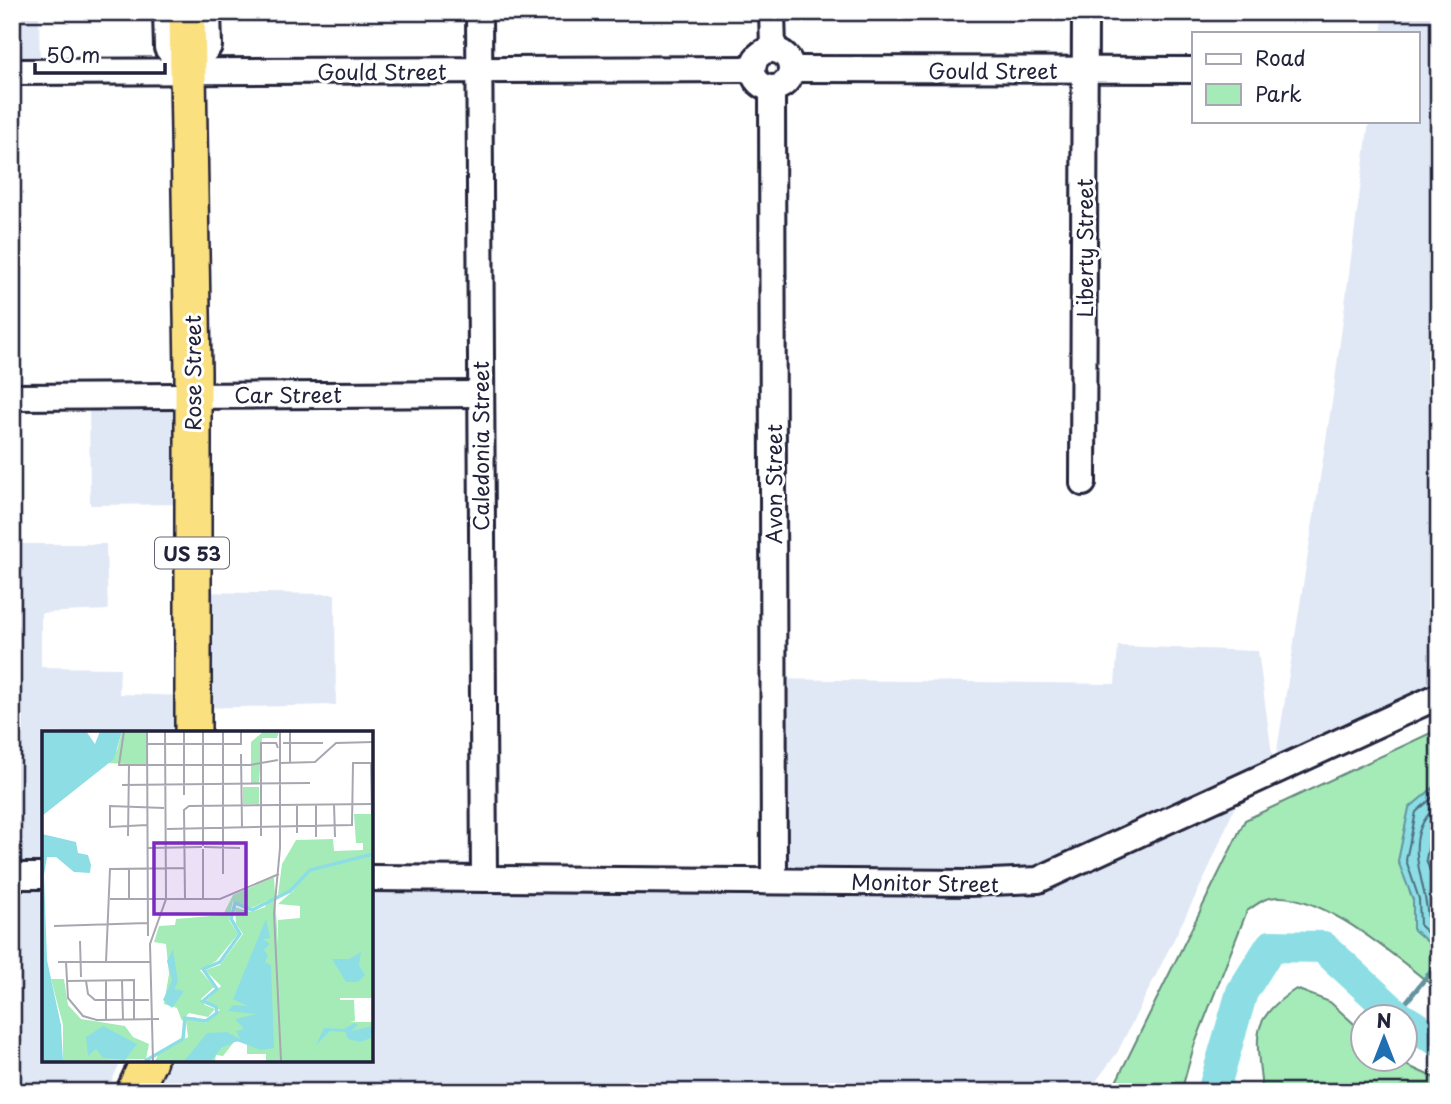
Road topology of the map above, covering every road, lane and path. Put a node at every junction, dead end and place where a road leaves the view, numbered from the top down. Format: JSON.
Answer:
{"nodes":[{"id":1,"x":166,"y":12,"type":"edge"},
{"id":2,"x":187,"y":12,"type":"edge"},
{"id":3,"x":208,"y":12,"type":"edge"},
{"id":4,"x":479,"y":12,"type":"edge"},
{"id":5,"x":772,"y":12,"type":"edge"},
{"id":6,"x":1085,"y":12,"type":"edge"},
{"id":7,"x":772,"y":49,"type":"junction"},
{"id":8,"x":187,"y":60,"type":"junction"},
{"id":9,"x":752,"y":69,"type":"junction"},
{"id":10,"x":792,"y":69,"type":"junction"},
{"id":11,"x":1085,"y":70,"type":"junction"},
{"id":12,"x":1192,"y":70,"type":"edge"},
{"id":13,"x":480,"y":71,"type":"junction"},
{"id":14,"x":12,"y":72,"type":"edge"},
{"id":15,"x":772,"y":88,"type":"junction"},
{"id":16,"x":480,"y":394,"type":"junction"},
{"id":17,"x":192,"y":395,"type":"junction"},
{"id":18,"x":12,"y":397,"type":"edge"},
{"id":19,"x":1083,"y":483,"type":"dead end"},
{"id":20,"x":1439,"y":696,"type":"edge"},
{"id":21,"x":193,"y":731,"type":"edge"},
{"id":22,"x":12,"y":876,"type":"edge"},
{"id":23,"x":42,"y":876,"type":"edge"},
{"id":24,"x":373,"y":878,"type":"edge"},
{"id":25,"x":484,"y":879,"type":"junction"},
{"id":26,"x":774,"y":880,"type":"junction"},
{"id":27,"x":148,"y":1062,"type":"edge"},
{"id":28,"x":134,"y":1092,"type":"edge"}],
"edges":[{"from":1,"to":8,"type":"street"},
{"from":2,"to":8,"type":"highway","name":"Rose Street","number":"US 53"},
{"from":3,"to":8,"type":"street"},
{"from":4,"to":13,"type":"street","name":"Caledonia Street"},
{"from":5,"to":7,"type":"street"},
{"from":6,"to":11,"type":"street","name":"Liberty Street"},
{"from":7,"to":9,"type":"street"},
{"from":7,"to":10,"type":"street"},
{"from":8,"to":13,"type":"street","name":"Gould Street"},
{"from":8,"to":14,"type":"street","name":"Gould Street"},
{"from":8,"to":17,"type":"highway","name":"Rose Street","number":"US 53"},
{"from":9,"to":13,"type":"street","name":"Gould Street"},
{"from":9,"to":15,"type":"street"},
{"from":10,"to":11,"type":"street","name":"Gould Street"},
{"from":10,"to":15,"type":"street"},
{"from":11,"to":12,"type":"street","name":"Gould Street"},
{"from":11,"to":19,"type":"street","name":"Liberty Street"},
{"from":13,"to":16,"type":"street","name":"Caledonia Street"},
{"from":15,"to":26,"type":"street","name":"Avon Street"},
{"from":16,"to":17,"type":"street","name":"Car Street"},
{"from":16,"to":25,"type":"street","name":"Caledonia Street"},
{"from":17,"to":18,"type":"street","name":"Car Street"},
{"from":17,"to":21,"type":"highway","name":"Rose Street","number":"US 53"},
{"from":20,"to":26,"type":"street","name":"Monitor Street"},
{"from":22,"to":23,"type":"street"},
{"from":24,"to":25,"type":"street","name":"Monitor Street"},
{"from":25,"to":26,"type":"street","name":"Monitor Street"},
{"from":27,"to":28,"type":"highway"}]}
